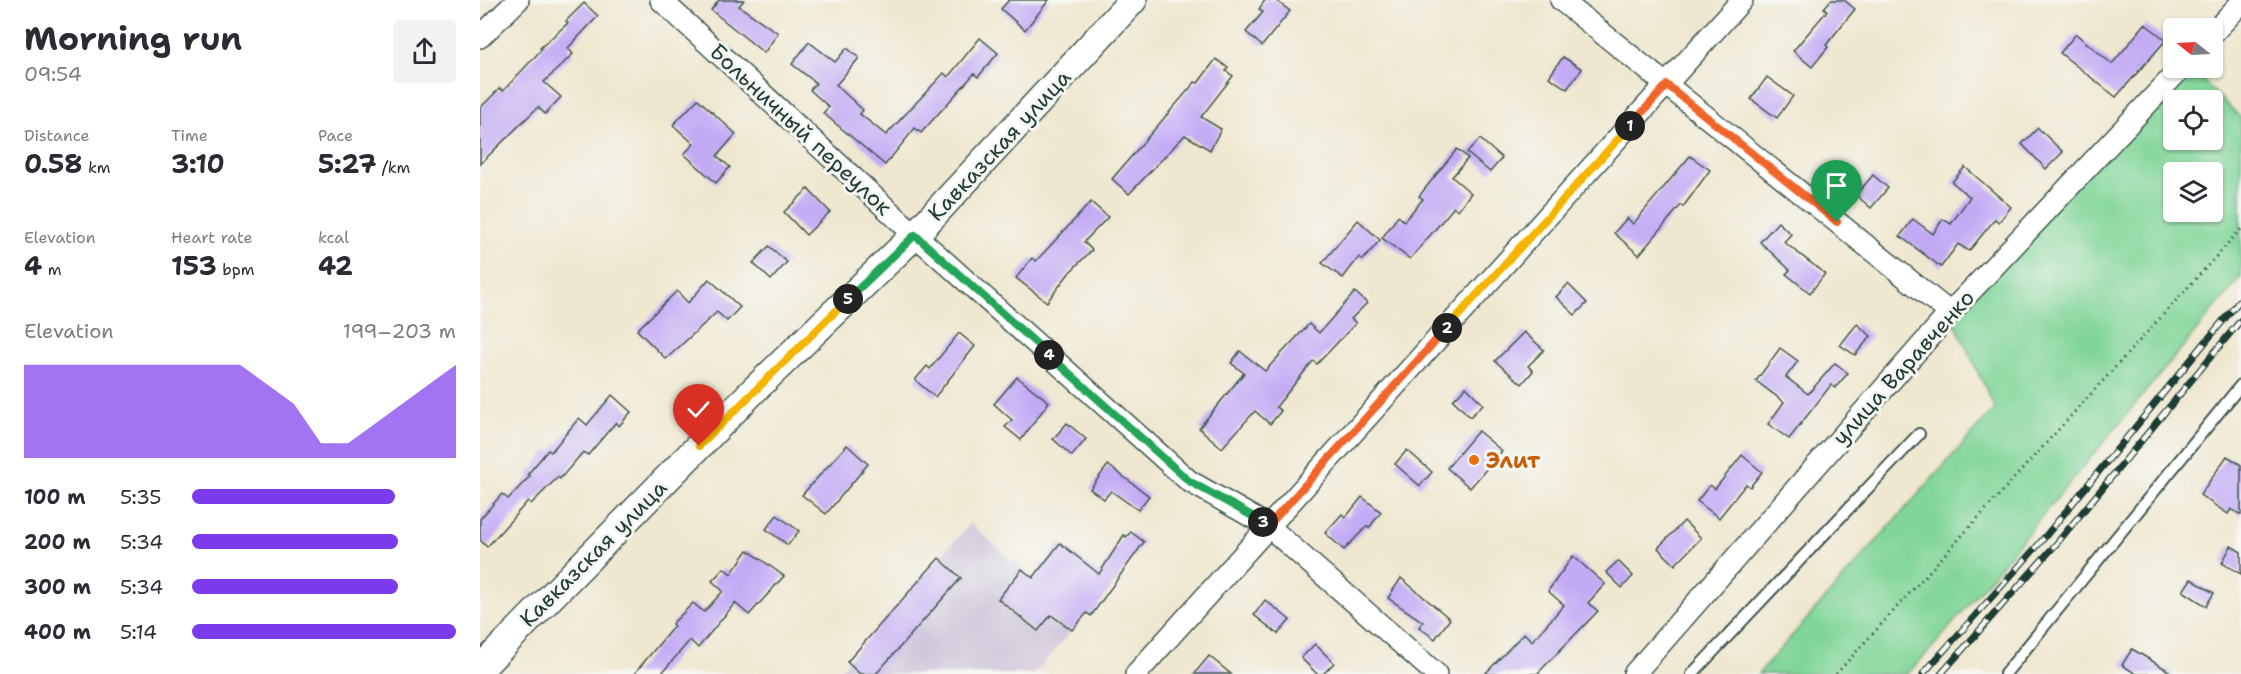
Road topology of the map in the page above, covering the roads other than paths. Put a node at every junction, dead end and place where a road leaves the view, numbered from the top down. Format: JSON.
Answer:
{"nodes":[{"id":1,"x":518,"y":0,"type":"edge"},
{"id":2,"x":661,"y":0,"type":"edge"},
{"id":3,"x":1133,"y":0,"type":"edge"},
{"id":4,"x":1561,"y":0,"type":"edge"},
{"id":5,"x":1742,"y":0,"type":"edge"},
{"id":6,"x":2241,"y":3,"type":"edge"},
{"id":7,"x":2223,"y":22,"type":"edge"},
{"id":8,"x":480,"y":37,"type":"edge"},
{"id":9,"x":2172,"y":78,"type":"edge"},
{"id":10,"x":1667,"y":85,"type":"junction"},
{"id":11,"x":915,"y":235,"type":"junction"},
{"id":12,"x":1950,"y":313,"type":"junction"},
{"id":13,"x":2241,"y":385,"type":"edge"},
{"id":14,"x":1919,"y":434,"type":"dead end"},
{"id":15,"x":1268,"y":526,"type":"junction"},
{"id":16,"x":480,"y":669,"type":"edge"},
{"id":17,"x":1136,"y":674,"type":"edge"},
{"id":18,"x":1436,"y":674,"type":"edge"},
{"id":19,"x":1634,"y":674,"type":"edge"},
{"id":20,"x":1692,"y":674,"type":"edge"},
{"id":21,"x":2005,"y":674,"type":"edge"}],
"edges":[{"from":1,"to":8,"type":"street"},
{"from":2,"to":11,"type":"street","name":"Больничный переулок"},
{"from":3,"to":11,"type":"street","name":"Кавказская улица"},
{"from":4,"to":10,"type":"street"},
{"from":5,"to":10,"type":"street"},
{"from":6,"to":7,"type":"street"},
{"from":9,"to":12,"type":"street","name":"улица Варавченко"},
{"from":10,"to":12,"type":"street"},
{"from":10,"to":15,"type":"street"},
{"from":11,"to":15,"type":"street","name":"Больничный переулок"},
{"from":11,"to":16,"type":"street","name":"Кавказская улица"},
{"from":12,"to":19,"type":"street","name":"улица Варавченко"},
{"from":13,"to":21,"type":"lane"},
{"from":14,"to":20,"type":"lane"},
{"from":15,"to":17,"type":"street"},
{"from":15,"to":18,"type":"street","name":"Больничный переулок"}]}
